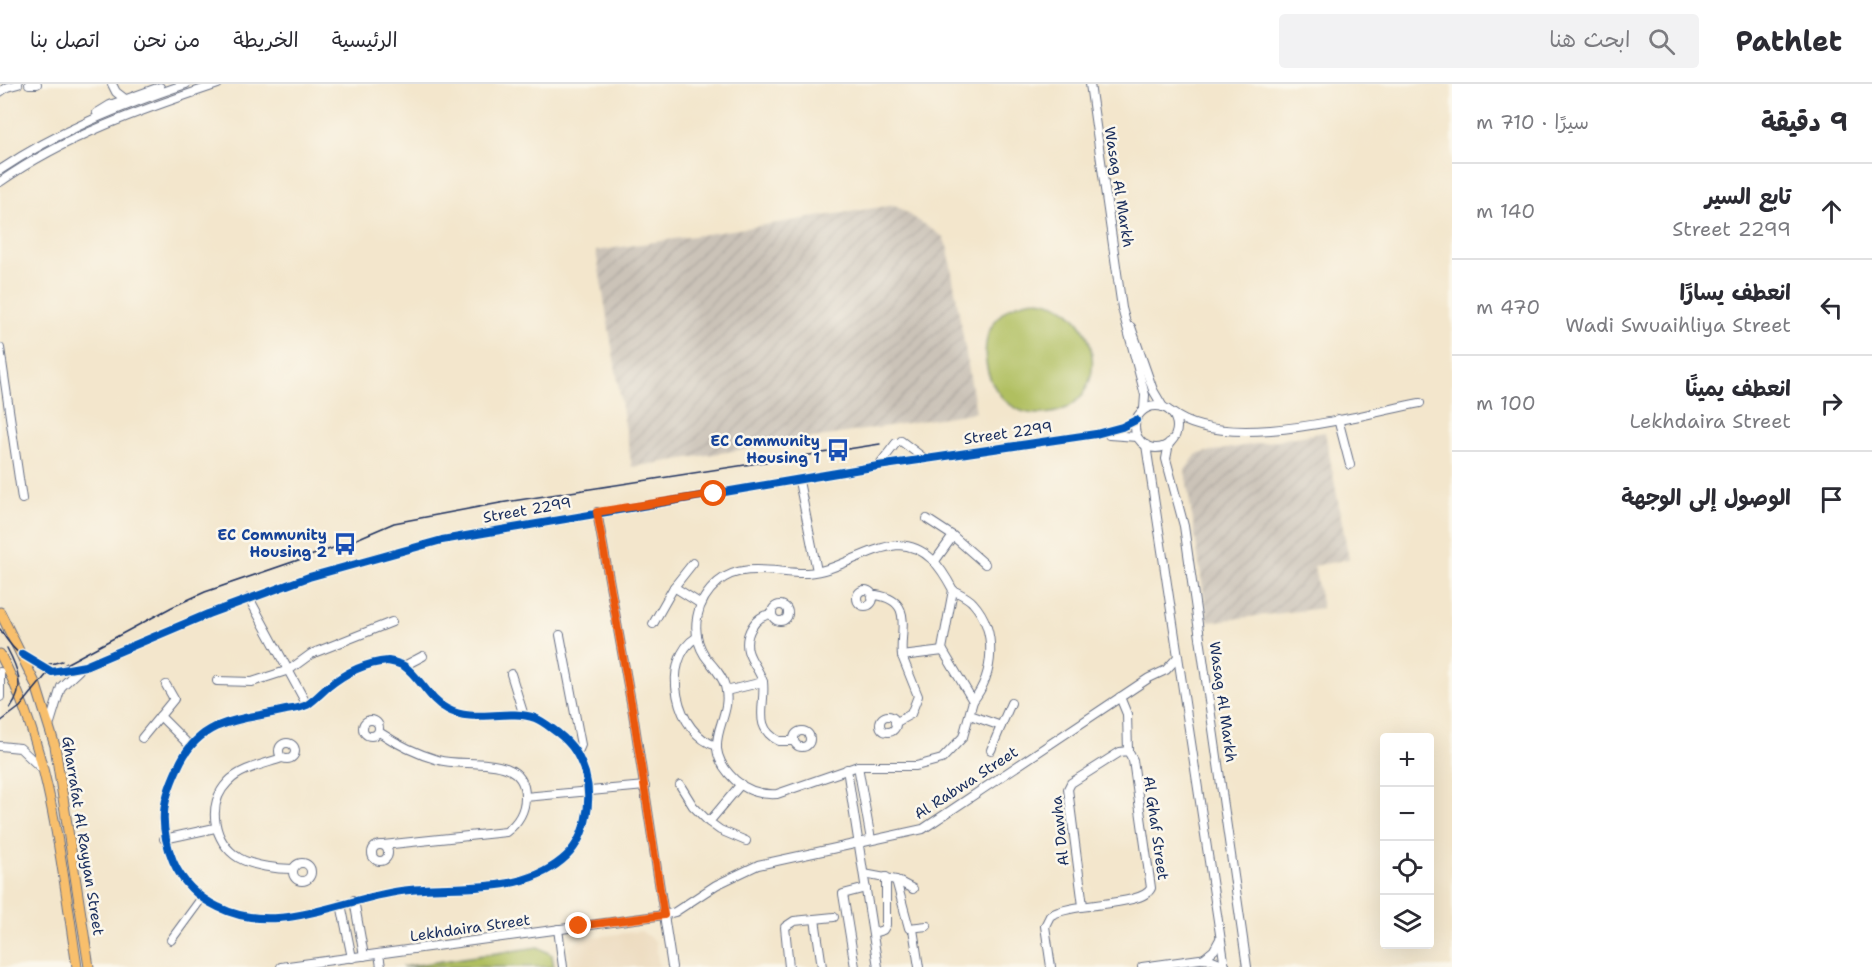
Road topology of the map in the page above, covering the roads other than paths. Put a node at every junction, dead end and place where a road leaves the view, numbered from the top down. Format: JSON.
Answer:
{"nodes":[{"id":1,"x":18,"y":84,"type":"edge"},
{"id":2,"x":29,"y":84,"type":"edge"},
{"id":3,"x":37,"y":84,"type":"edge"},
{"id":4,"x":170,"y":84,"type":"edge"},
{"id":5,"x":186,"y":84,"type":"edge"},
{"id":6,"x":218,"y":84,"type":"edge"},
{"id":7,"x":1090,"y":84,"type":"edge"},
{"id":8,"x":113,"y":86,"type":"edge"},
{"id":9,"x":0,"y":92,"type":"edge"},
{"id":10,"x":125,"y":99,"type":"junction"},
{"id":11,"x":110,"y":105,"type":"junction"},
{"id":12,"x":86,"y":122,"type":"junction"},
{"id":13,"x":0,"y":170,"type":"edge"},
{"id":14,"x":0,"y":183,"type":"edge"},
{"id":15,"x":1122,"y":293,"type":"junction"},
{"id":16,"x":0,"y":348,"type":"edge"},
{"id":17,"x":1420,"y":403,"type":"dead end"},
{"id":18,"x":1163,"y":407,"type":"junction"},
{"id":19,"x":1144,"y":409,"type":"junction"},
{"id":20,"x":1171,"y":412,"type":"junction"},
{"id":21,"x":1338,"y":419,"type":"junction"},
{"id":22,"x":1136,"y":420,"type":"junction"},
{"id":23,"x":1195,"y":425,"type":"junction"},
{"id":24,"x":1176,"y":430,"type":"junction"},
{"id":25,"x":1096,"y":434,"type":"junction"},
{"id":26,"x":1137,"y":437,"type":"junction"},
{"id":27,"x":1169,"y":443,"type":"junction"},
{"id":28,"x":1146,"y":445,"type":"junction"},
{"id":29,"x":925,"y":459,"type":"junction"},
{"id":30,"x":1350,"y":465,"type":"dead end"},
{"id":31,"x":878,"y":466,"type":"junction"},
{"id":32,"x":799,"y":481,"type":"junction"},
{"id":33,"x":22,"y":499,"type":"dead end"},
{"id":34,"x":597,"y":512,"type":"junction"},
{"id":35,"x":927,"y":519,"type":"dead end"},
{"id":36,"x":953,"y":536,"type":"junction"},
{"id":37,"x":935,"y":561,"type":"junction"},
{"id":38,"x":693,"y":563,"type":"dead end"},
{"id":39,"x":985,"y":564,"type":"dead end"},
{"id":40,"x":817,"y":571,"type":"junction"},
{"id":41,"x":674,"y":587,"type":"junction"},
{"id":42,"x":953,"y":590,"type":"junction"},
{"id":43,"x":249,"y":598,"type":"junction"},
{"id":44,"x":872,"y":598,"type":"dead end"},
{"id":45,"x":701,"y":604,"type":"junction"},
{"id":46,"x":0,"y":612,"type":"edge"},
{"id":47,"x":772,"y":614,"type":"dead end"},
{"id":48,"x":392,"y":622,"type":"dead end"},
{"id":49,"x":653,"y":624,"type":"dead end"},
{"id":50,"x":560,"y":635,"type":"dead end"},
{"id":51,"x":697,"y":637,"type":"junction"},
{"id":52,"x":943,"y":651,"type":"junction"},
{"id":53,"x":0,"y":654,"type":"edge"},
{"id":54,"x":22,"y":654,"type":"junction"},
{"id":55,"x":423,"y":656,"type":"dead end"},
{"id":56,"x":902,"y":656,"type":"junction"},
{"id":57,"x":1178,"y":657,"type":"junction"},
{"id":58,"x":85,"y":666,"type":"junction"},
{"id":59,"x":404,"y":666,"type":"junction"},
{"id":60,"x":289,"y":670,"type":"junction"},
{"id":61,"x":1166,"y":670,"type":"junction"},
{"id":62,"x":0,"y":672,"type":"edge"},
{"id":63,"x":1181,"y":673,"type":"junction"},
{"id":64,"x":511,"y":674,"type":"dead end"},
{"id":65,"x":217,"y":681,"type":"dead end"},
{"id":66,"x":763,"y":682,"type":"junction"},
{"id":67,"x":166,"y":685,"type":"dead end"},
{"id":68,"x":726,"y":691,"type":"junction"},
{"id":69,"x":0,"y":697,"type":"edge"},
{"id":70,"x":1120,"y":697,"type":"junction"},
{"id":71,"x":973,"y":700,"type":"junction"},
{"id":72,"x":1011,"y":703,"type":"dead end"},
{"id":73,"x":307,"y":705,"type":"junction"},
{"id":74,"x":970,"y":715,"type":"junction"},
{"id":75,"x":160,"y":716,"type":"junction"},
{"id":76,"x":524,"y":716,"type":"junction"},
{"id":77,"x":895,"y":723,"type":"dead end"},
{"id":78,"x":49,"y":726,"type":"junction"},
{"id":79,"x":1001,"y":726,"type":"junction"},
{"id":80,"x":379,"y":732,"type":"dead end"},
{"id":81,"x":142,"y":738,"type":"dead end"},
{"id":82,"x":794,"y":741,"type":"dead end"},
{"id":83,"x":0,"y":746,"type":"edge"},
{"id":84,"x":189,"y":746,"type":"junction"},
{"id":85,"x":717,"y":746,"type":"junction"},
{"id":86,"x":991,"y":750,"type":"dead end"},
{"id":87,"x":578,"y":752,"type":"junction"},
{"id":88,"x":1129,"y":753,"type":"junction"},
{"id":89,"x":280,"y":756,"type":"dead end"},
{"id":90,"x":858,"y":766,"type":"junction"},
{"id":91,"x":847,"y":769,"type":"junction"},
{"id":92,"x":44,"y":771,"type":"junction"},
{"id":93,"x":741,"y":784,"type":"junction"},
{"id":94,"x":680,"y":785,"type":"dead end"},
{"id":95,"x":645,"y":786,"type":"junction"},
{"id":96,"x":588,"y":790,"type":"junction"},
{"id":97,"x":525,"y":797,"type":"junction"},
{"id":98,"x":867,"y":817,"type":"junction"},
{"id":99,"x":856,"y":818,"type":"junction"},
{"id":100,"x":709,"y":822,"type":"junction"},
{"id":101,"x":215,"y":828,"type":"junction"},
{"id":102,"x":164,"y":839,"type":"junction"},
{"id":103,"x":871,"y":840,"type":"junction"},
{"id":104,"x":746,"y":841,"type":"dead end"},
{"id":105,"x":860,"y":844,"type":"junction"},
{"id":106,"x":386,"y":848,"type":"dead end"},
{"id":107,"x":293,"y":872,"type":"dead end"},
{"id":108,"x":864,"y":874,"type":"junction"},
{"id":109,"x":886,"y":877,"type":"junction"},
{"id":110,"x":896,"y":880,"type":"junction"},
{"id":111,"x":866,"y":888,"type":"junction"},
{"id":112,"x":913,"y":889,"type":"dead end"},
{"id":113,"x":201,"y":899,"type":"junction"},
{"id":114,"x":354,"y":900,"type":"junction"},
{"id":115,"x":341,"y":904,"type":"junction"},
{"id":116,"x":1083,"y":906,"type":"junction"},
{"id":117,"x":664,"y":915,"type":"junction"},
{"id":118,"x":834,"y":916,"type":"dead end"},
{"id":119,"x":815,"y":919,"type":"junction"},
{"id":120,"x":927,"y":926,"type":"dead end"},
{"id":121,"x":558,"y":929,"type":"junction"},
{"id":122,"x":913,"y":929,"type":"junction"},
{"id":123,"x":873,"y":933,"type":"junction"},
{"id":124,"x":1220,"y":937,"type":"junction"},
{"id":125,"x":360,"y":939,"type":"junction"},
{"id":126,"x":171,"y":940,"type":"dead end"},
{"id":127,"x":349,"y":941,"type":"junction"},
{"id":128,"x":379,"y":954,"type":"junction"},
{"id":129,"x":364,"y":956,"type":"junction"},
{"id":130,"x":352,"y":958,"type":"junction"},
{"id":131,"x":1203,"y":958,"type":"junction"},
{"id":132,"x":1225,"y":966,"type":"edge"},
{"id":133,"x":77,"y":967,"type":"edge"},
{"id":134,"x":89,"y":967,"type":"edge"},
{"id":135,"x":281,"y":967,"type":"edge"},
{"id":136,"x":381,"y":967,"type":"edge"},
{"id":137,"x":563,"y":967,"type":"edge"},
{"id":138,"x":672,"y":967,"type":"edge"},
{"id":139,"x":789,"y":967,"type":"edge"},
{"id":140,"x":822,"y":967,"type":"edge"},
{"id":141,"x":855,"y":967,"type":"edge"},
{"id":142,"x":878,"y":967,"type":"edge"},
{"id":143,"x":919,"y":967,"type":"edge"},
{"id":144,"x":1051,"y":967,"type":"edge"},
{"id":145,"x":1142,"y":967,"type":"edge"},
{"id":146,"x":1247,"y":967,"type":"edge"}],
"edges":[{"from":1,"to":9,"type":"street"},
{"from":2,"to":3,"type":"street"},
{"from":4,"to":10,"type":"street"},
{"from":5,"to":12,"type":"street"},
{"from":6,"to":14,"type":"street"},
{"from":7,"to":15,"type":"street","name":"Wasag Al Markh"},
{"from":8,"to":10,"type":"street"},
{"from":8,"to":11,"type":"street"},
{"from":10,"to":11,"type":"street"},
{"from":11,"to":12,"type":"street"},
{"from":12,"to":13,"type":"street"},
{"from":15,"to":18,"type":"street","name":"Wasag Al Markh"},
{"from":15,"to":19,"type":"street","name":"Wasag Al Markh"},
{"from":16,"to":33,"type":"street"},
{"from":17,"to":21,"type":"street"},
{"from":18,"to":19,"type":"street"},
{"from":18,"to":20,"type":"street"},
{"from":19,"to":22,"type":"street"},
{"from":20,"to":23,"type":"street"},
{"from":20,"to":24,"type":"street"},
{"from":21,"to":23,"type":"street"},
{"from":21,"to":30,"type":"street"},
{"from":22,"to":25,"type":"street","name":"Street 2299"},
{"from":22,"to":26,"type":"street"},
{"from":23,"to":24,"type":"street"},
{"from":24,"to":27,"type":"street"},
{"from":25,"to":26,"type":"street","name":"Street 2299"},
{"from":25,"to":29,"type":"street","name":"Street 2299"},
{"from":26,"to":28,"type":"street"},
{"from":27,"to":28,"type":"street"},
{"from":27,"to":146,"type":"street","name":"Wasag Al Markh"},
{"from":28,"to":57,"type":"street"},
{"from":29,"to":31,"type":"street","name":"Street 2299"},
{"from":29,"to":31,"type":"street"},
{"from":31,"to":32,"type":"street","name":"Street 2299"},
{"from":32,"to":34,"type":"street","name":"Street 2299"},
{"from":32,"to":40,"type":"street"},
{"from":34,"to":43,"type":"street","name":"Street 2299"},
{"from":34,"to":95,"type":"street"},
{"from":35,"to":36,"type":"street"},
{"from":36,"to":37,"type":"street"},
{"from":36,"to":39,"type":"street"},
{"from":37,"to":40,"type":"street"},
{"from":37,"to":42,"type":"street"},
{"from":38,"to":41,"type":"street"},
{"from":40,"to":45,"type":"street"},
{"from":41,"to":45,"type":"street"},
{"from":41,"to":49,"type":"street"},
{"from":42,"to":52,"type":"street"},
{"from":42,"to":71,"type":"street"},
{"from":43,"to":58,"type":"street","name":"Street 2299"},
{"from":43,"to":60,"type":"street"},
{"from":44,"to":56,"type":"street"},
{"from":45,"to":51,"type":"street"},
{"from":46,"to":54,"type":"main road","name":"Gharrafat Al Rayyan Street"},
{"from":47,"to":66,"type":"street"},
{"from":48,"to":60,"type":"street"},
{"from":50,"to":87,"type":"street"},
{"from":51,"to":68,"type":"street"},
{"from":51,"to":85,"type":"street"},
{"from":52,"to":56,"type":"street"},
{"from":52,"to":71,"type":"street"},
{"from":53,"to":92,"type":"main road","name":"Gharrafat Al Rayyan Street"},
{"from":54,"to":58,"type":"street","name":"Street 2299"},
{"from":54,"to":78,"type":"main road","name":"Gharrafat Al Rayyan Street"},
{"from":55,"to":59,"type":"street"},
{"from":56,"to":77,"type":"street"},
{"from":57,"to":61,"type":"street","name":"Al Rabwa Street"},
{"from":57,"to":63,"type":"street"},
{"from":58,"to":78,"type":"street","name":"Street 2299"},
{"from":59,"to":73,"type":"street"},
{"from":59,"to":76,"type":"street"},
{"from":60,"to":65,"type":"street"},
{"from":60,"to":73,"type":"street"},
{"from":61,"to":63,"type":"street"},
{"from":61,"to":70,"type":"street","name":"Al Rabwa Street"},
{"from":62,"to":69,"type":"street"},
{"from":63,"to":124,"type":"street"},
{"from":64,"to":76,"type":"street"},
{"from":66,"to":68,"type":"street"},
{"from":66,"to":82,"type":"street"},
{"from":67,"to":75,"type":"street"},
{"from":68,"to":85,"type":"street"},
{"from":70,"to":88,"type":"street"},
{"from":70,"to":103,"type":"street","name":"Al Rabwa Street"},
{"from":71,"to":74,"type":"street"},
{"from":72,"to":79,"type":"street"},
{"from":73,"to":84,"type":"street"},
{"from":74,"to":79,"type":"street"},
{"from":74,"to":90,"type":"street"},
{"from":75,"to":81,"type":"street"},
{"from":75,"to":84,"type":"street"},
{"from":76,"to":87,"type":"street"},
{"from":78,"to":134,"type":"main road","name":"Gharrafat Al Rayyan Street"},
{"from":79,"to":86,"type":"street"},
{"from":80,"to":97,"type":"street"},
{"from":83,"to":92,"type":"street"},
{"from":84,"to":102,"type":"street"},
{"from":85,"to":93,"type":"street"},
{"from":87,"to":96,"type":"street"},
{"from":88,"to":116,"type":"street","name":"Al Dawha"},
{"from":88,"to":116,"type":"street","name":"Al Ghaf Street"},
{"from":89,"to":101,"type":"street"},
{"from":90,"to":91,"type":"street"},
{"from":90,"to":98,"type":"street"},
{"from":91,"to":93,"type":"street"},
{"from":91,"to":99,"type":"street"},
{"from":92,"to":133,"type":"main road","name":"Gharrafat Al Rayyan Street"},
{"from":93,"to":100,"type":"street"},
{"from":94,"to":100,"type":"street"},
{"from":95,"to":96,"type":"street"},
{"from":95,"to":117,"type":"street"},
{"from":96,"to":97,"type":"street"},
{"from":96,"to":114,"type":"street"},
{"from":97,"to":106,"type":"street"},
{"from":98,"to":99,"type":"street"},
{"from":98,"to":103,"type":"street"},
{"from":99,"to":105,"type":"street"},
{"from":100,"to":104,"type":"street"},
{"from":101,"to":102,"type":"street"},
{"from":101,"to":107,"type":"street"},
{"from":102,"to":113,"type":"street"},
{"from":103,"to":105,"type":"street","name":"Al Rabwa Street"},
{"from":105,"to":108,"type":"street"},
{"from":105,"to":117,"type":"street","name":"Al Rabwa Street"},
{"from":108,"to":109,"type":"street"},
{"from":108,"to":111,"type":"street"},
{"from":109,"to":110,"type":"street"},
{"from":109,"to":123,"type":"street"},
{"from":110,"to":112,"type":"street"},
{"from":110,"to":122,"type":"street"},
{"from":111,"to":123,"type":"street"},
{"from":111,"to":141,"type":"street"},
{"from":113,"to":115,"type":"street"},
{"from":113,"to":126,"type":"street"},
{"from":114,"to":115,"type":"street"},
{"from":114,"to":125,"type":"street"},
{"from":115,"to":127,"type":"street"},
{"from":116,"to":144,"type":"street","name":"Al Ghaf Street"},
{"from":117,"to":121,"type":"street","name":"Lekhdaira Street"},
{"from":117,"to":138,"type":"street"},
{"from":118,"to":119,"type":"street"},
{"from":119,"to":139,"type":"street"},
{"from":119,"to":140,"type":"street"},
{"from":120,"to":122,"type":"street"},
{"from":121,"to":128,"type":"street","name":"Lekhdaira Street"},
{"from":121,"to":137,"type":"street"},
{"from":122,"to":143,"type":"street"},
{"from":123,"to":142,"type":"street"},
{"from":124,"to":131,"type":"street"},
{"from":124,"to":132,"type":"street"},
{"from":125,"to":127,"type":"street"},
{"from":125,"to":129,"type":"street"},
{"from":127,"to":130,"type":"street"},
{"from":128,"to":129,"type":"street","name":"Lekhdaira Street"},
{"from":128,"to":136,"type":"street"},
{"from":129,"to":130,"type":"street","name":"Lekhdaira Street"},
{"from":130,"to":135,"type":"street","name":"Lekhdaira Street"},
{"from":131,"to":132,"type":"street"},
{"from":131,"to":145,"type":"street"}]}
